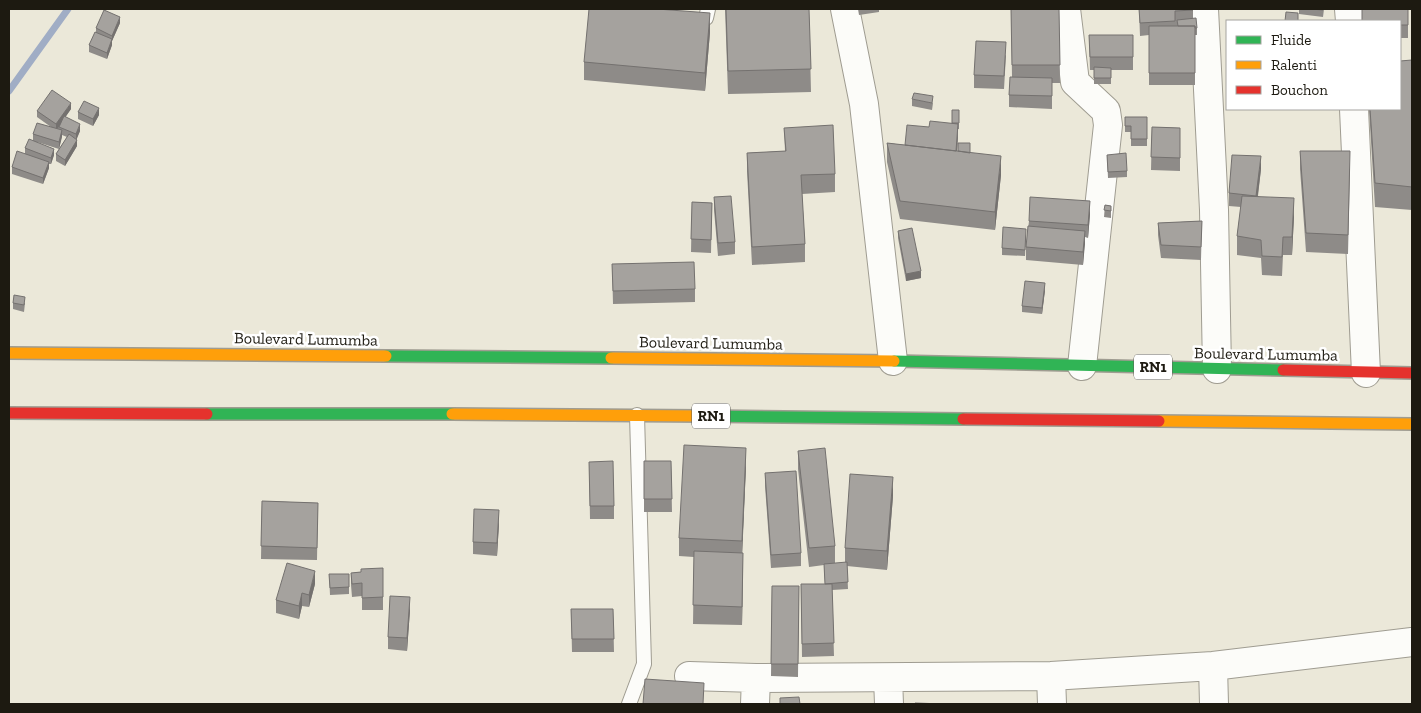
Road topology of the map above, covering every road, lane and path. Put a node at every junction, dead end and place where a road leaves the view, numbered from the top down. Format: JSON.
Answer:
{"nodes":[{"id":1,"x":845,"y":9,"type":"edge"},
{"id":2,"x":1066,"y":9,"type":"edge"},
{"id":3,"x":1204,"y":9,"type":"edge"},
{"id":4,"x":1354,"y":110,"type":"edge"},
{"id":5,"x":9,"y":353,"type":"edge"},
{"id":6,"x":893,"y":361,"type":"junction"},
{"id":7,"x":1082,"y":366,"type":"junction"},
{"id":8,"x":1217,"y":369,"type":"junction"},
{"id":9,"x":1366,"y":373,"type":"junction"},
{"id":10,"x":1412,"y":373,"type":"edge"},
{"id":11,"x":9,"y":413,"type":"edge"},
{"id":12,"x":637,"y":415,"type":"junction"},
{"id":13,"x":1412,"y":424,"type":"edge"},
{"id":14,"x":1412,"y":641,"type":"edge"},
{"id":15,"x":1213,"y":666,"type":"junction"},
{"id":16,"x":689,"y":676,"type":"dead end"},
{"id":17,"x":1051,"y":676,"type":"junction"},
{"id":18,"x":756,"y":691,"type":"edge"},
{"id":19,"x":889,"y":691,"type":"edge"},
{"id":20,"x":629,"y":704,"type":"edge"},
{"id":21,"x":1052,"y":704,"type":"edge"},
{"id":22,"x":1214,"y":704,"type":"edge"}],
"edges":[{"from":1,"to":6,"type":"street"},
{"from":2,"to":7,"type":"street"},
{"from":3,"to":8,"type":"street"},
{"from":4,"to":9,"type":"street"},
{"from":5,"to":6,"type":"highway","name":"Boulevard Lumumba","number":"RN1"},
{"from":6,"to":7,"type":"highway","name":"Boulevard Lumumba","number":"RN1"},
{"from":7,"to":8,"type":"highway","name":"Boulevard Lumumba","number":"RN1"},
{"from":8,"to":9,"type":"highway","name":"Boulevard Lumumba","number":"RN1"},
{"from":9,"to":10,"type":"highway","name":"Boulevard Lumumba","number":"RN1"},
{"from":11,"to":12,"type":"highway","number":"RN1"},
{"from":12,"to":13,"type":"highway","number":"RN1"},
{"from":12,"to":20,"type":"lane"},
{"from":14,"to":15,"type":"street"},
{"from":15,"to":17,"type":"street"},
{"from":15,"to":22,"type":"street"},
{"from":16,"to":18,"type":"street"},
{"from":17,"to":19,"type":"street"},
{"from":17,"to":21,"type":"street"},
{"from":18,"to":19,"type":"street"}]}
